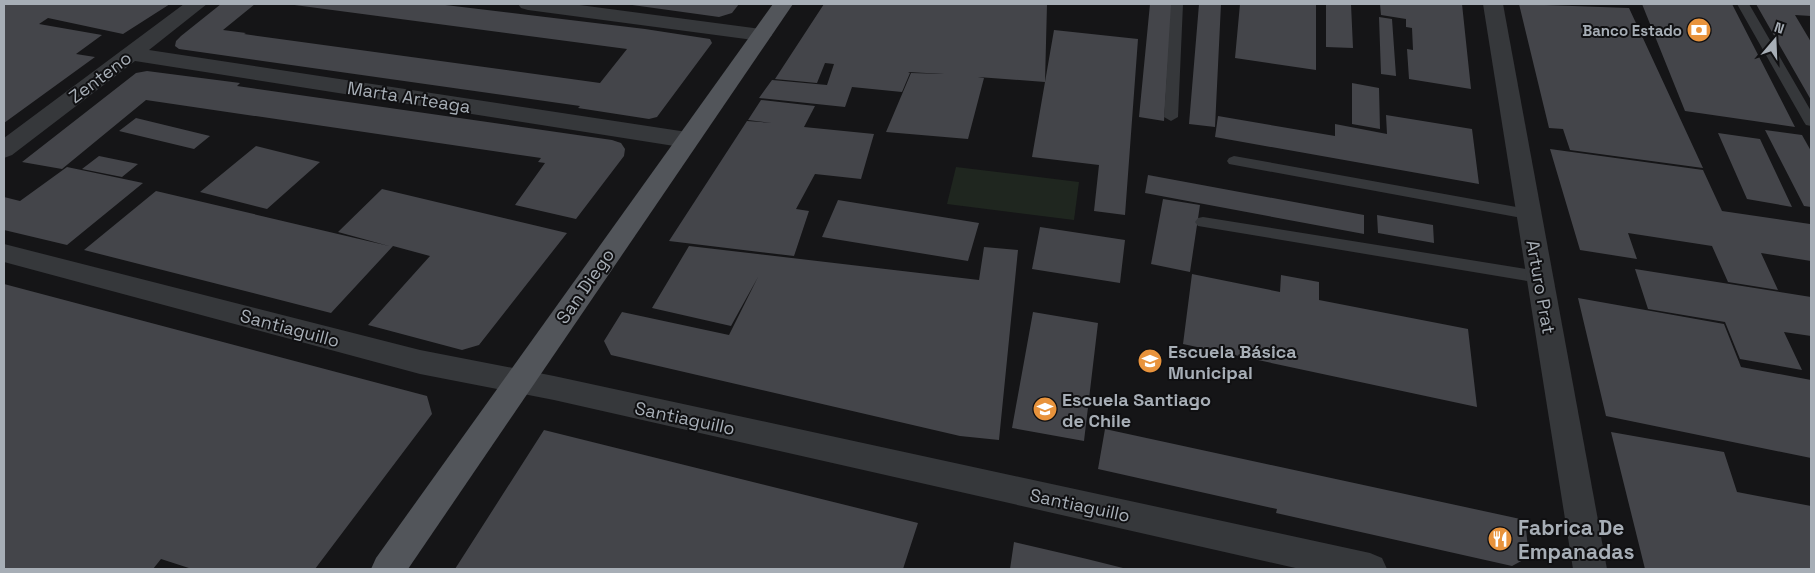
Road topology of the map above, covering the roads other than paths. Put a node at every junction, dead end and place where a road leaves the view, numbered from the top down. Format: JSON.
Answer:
{"nodes":[{"id":1,"x":197,"y":4,"type":"edge"},
{"id":2,"x":528,"y":4,"type":"edge"},
{"id":3,"x":783,"y":4,"type":"edge"},
{"id":4,"x":1177,"y":4,"type":"edge"},
{"id":5,"x":1493,"y":4,"type":"edge"},
{"id":6,"x":1743,"y":4,"type":"edge"},
{"id":7,"x":762,"y":35,"type":"junction"},
{"id":8,"x":130,"y":54,"type":"junction"},
{"id":9,"x":1171,"y":118,"type":"dead end"},
{"id":10,"x":1811,"y":122,"type":"edge"},
{"id":11,"x":687,"y":140,"type":"junction"},
{"id":12,"x":4,"y":150,"type":"edge"},
{"id":13,"x":1234,"y":161,"type":"dead end"},
{"id":14,"x":1528,"y":214,"type":"junction"},
{"id":15,"x":1203,"y":222,"type":"dead end"},
{"id":16,"x":4,"y":253,"type":"edge"},
{"id":17,"x":1539,"y":277,"type":"junction"},
{"id":18,"x":518,"y":382,"type":"junction"},
{"id":19,"x":388,"y":569,"type":"edge"},
{"id":20,"x":1370,"y":569,"type":"edge"},
{"id":21,"x":1590,"y":569,"type":"edge"}],
"edges":[{"from":1,"to":8,"type":"street","name":"Zenteno"},
{"from":2,"to":7,"type":"street"},
{"from":3,"to":7,"type":"main road","name":"San Diego"},
{"from":4,"to":9,"type":"lane"},
{"from":5,"to":14,"type":"street","name":"Arturo Prat"},
{"from":6,"to":10,"type":"lane"},
{"from":7,"to":11,"type":"main road","name":"San Diego"},
{"from":8,"to":11,"type":"street","name":"Marta Arteaga"},
{"from":8,"to":12,"type":"street","name":"Zenteno"},
{"from":11,"to":18,"type":"main road","name":"San Diego"},
{"from":13,"to":14,"type":"lane"},
{"from":14,"to":17,"type":"street","name":"Arturo Prat"},
{"from":15,"to":17,"type":"lane"},
{"from":16,"to":18,"type":"street","name":"Santiaguillo"},
{"from":17,"to":21,"type":"street","name":"Arturo Prat"},
{"from":18,"to":19,"type":"main road","name":"San Diego"},
{"from":18,"to":20,"type":"street","name":"Santiaguillo"}]}
